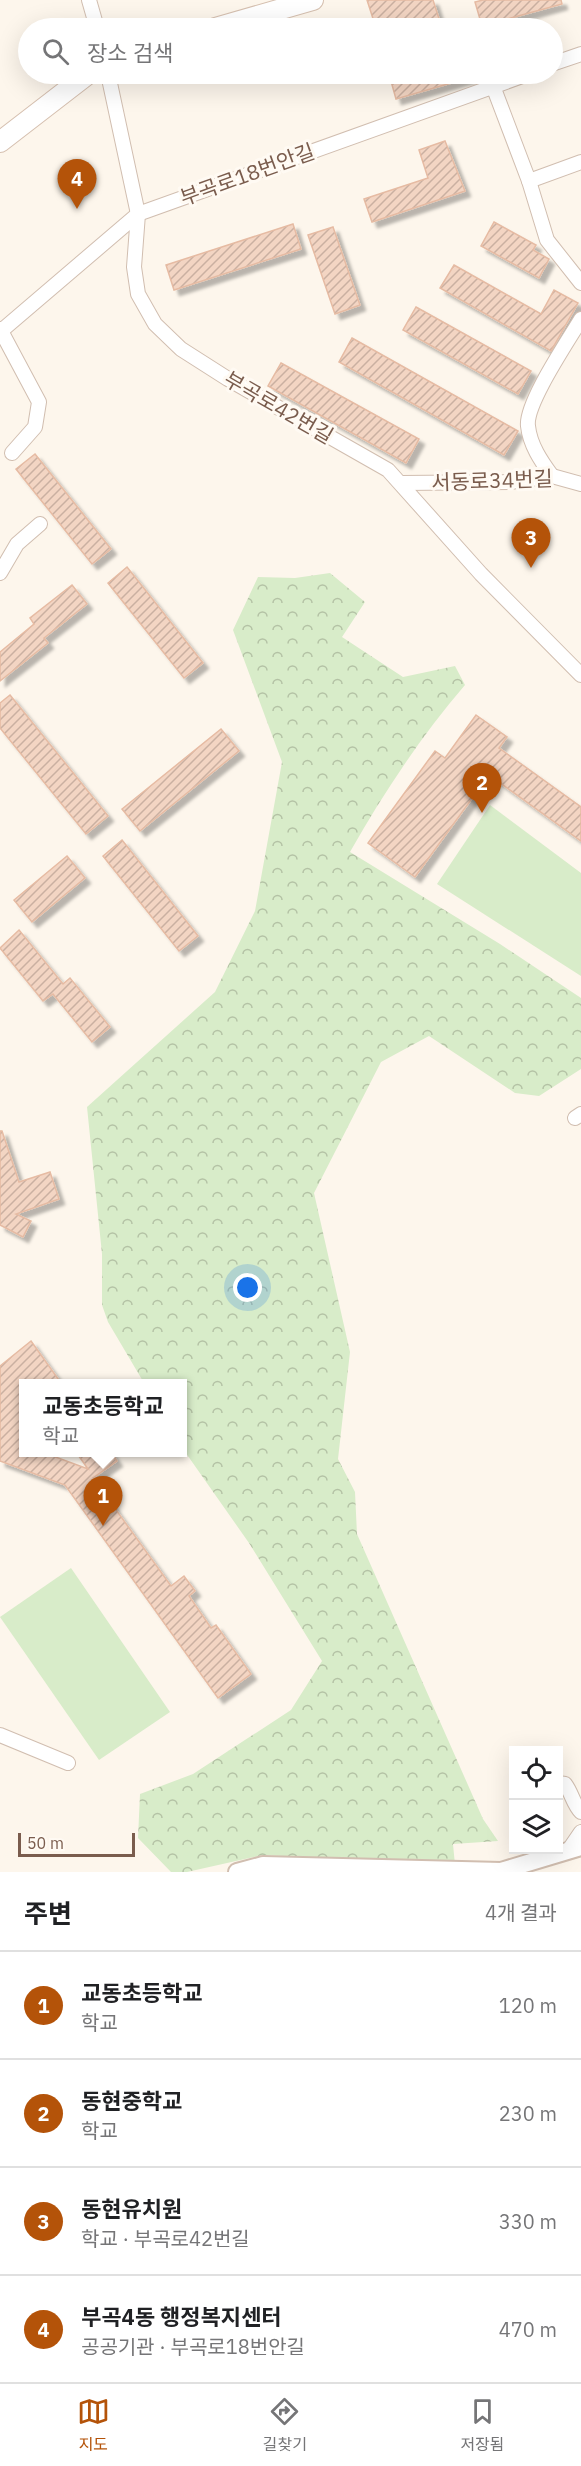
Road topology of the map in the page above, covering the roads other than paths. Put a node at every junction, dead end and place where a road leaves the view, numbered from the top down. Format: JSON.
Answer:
{"nodes":[{"id":1,"x":89,"y":0,"type":"edge"},
{"id":2,"x":313,"y":0,"type":"edge"},
{"id":3,"x":94,"y":18,"type":"edge"},
{"id":4,"x":250,"y":18,"type":"edge"},
{"id":5,"x":581,"y":54,"type":"edge"},
{"id":6,"x":563,"y":60,"type":"edge"},
{"id":7,"x":75,"y":84,"type":"edge"},
{"id":8,"x":110,"y":84,"type":"edge"},
{"id":9,"x":499,"y":84,"type":"edge"},
{"id":10,"x":493,"y":86,"type":"junction"},
{"id":11,"x":0,"y":142,"type":"edge"},
{"id":12,"x":581,"y":162,"type":"edge"},
{"id":13,"x":529,"y":181,"type":"junction"},
{"id":14,"x":138,"y":214,"type":"junction"},
{"id":15,"x":581,"y":283,"type":"edge"},
{"id":16,"x":581,"y":319,"type":"edge"},
{"id":17,"x":0,"y":330,"type":"edge"},
{"id":18,"x":12,"y":453,"type":"dead end"},
{"id":19,"x":552,"y":476,"type":"junction"},
{"id":20,"x":402,"y":483,"type":"junction"},
{"id":21,"x":581,"y":484,"type":"edge"},
{"id":22,"x":40,"y":524,"type":"dead end"},
{"id":23,"x":0,"y":573,"type":"edge"},
{"id":24,"x":581,"y":675,"type":"edge"},
{"id":25,"x":0,"y":1735,"type":"edge"},
{"id":26,"x":68,"y":1763,"type":"dead end"},
{"id":27,"x":563,"y":1784,"type":"edge"},
{"id":28,"x":581,"y":1812,"type":"edge"},
{"id":29,"x":581,"y":1832,"type":"edge"},
{"id":30,"x":575,"y":1849,"type":"edge"},
{"id":31,"x":237,"y":1872,"type":"edge"}],
"edges":[{"from":1,"to":3,"type":"street"},
{"from":2,"to":4,"type":"main road"},
{"from":5,"to":6,"type":"street"},
{"from":7,"to":11,"type":"main road"},
{"from":8,"to":14,"type":"street","name":"부곡로42번길"},
{"from":9,"to":10,"type":"street","name":"부곡로18번안길"},
{"from":10,"to":13,"type":"street"},
{"from":10,"to":14,"type":"street","name":"부곡로18번안길"},
{"from":12,"to":13,"type":"street"},
{"from":13,"to":15,"type":"street"},
{"from":14,"to":17,"type":"street","name":"부곡로18번안길"},
{"from":14,"to":20,"type":"street","name":"부곡로42번길"},
{"from":16,"to":19,"type":"street"},
{"from":17,"to":18,"type":"street"},
{"from":19,"to":20,"type":"street","name":"서동로34번길"},
{"from":19,"to":21,"type":"street","name":"서동로34번길"},
{"from":20,"to":24,"type":"street","name":"부곡로42번길"},
{"from":22,"to":23,"type":"street"},
{"from":25,"to":26,"type":"street"},
{"from":27,"to":28,"type":"street"},
{"from":29,"to":30,"type":"street"},
{"from":30,"to":31,"type":"street"}]}
